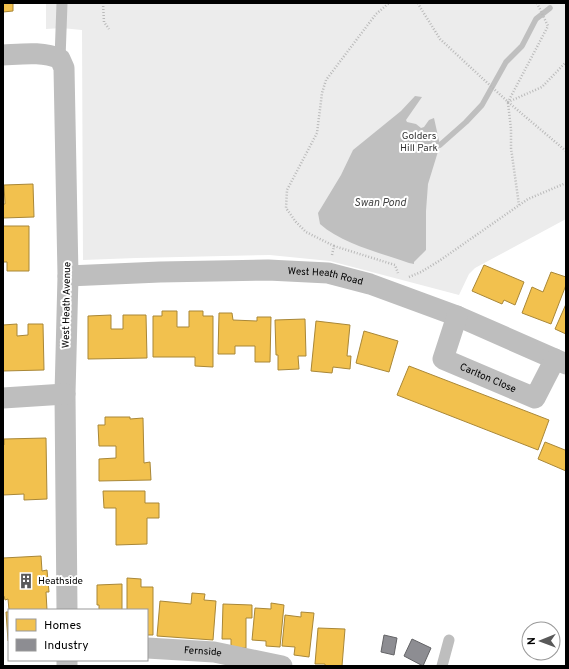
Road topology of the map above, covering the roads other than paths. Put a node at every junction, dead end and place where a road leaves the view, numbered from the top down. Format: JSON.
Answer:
{"nodes":[{"id":1,"x":62,"y":3,"type":"edge"},
{"id":2,"x":3,"y":55,"type":"edge"},
{"id":3,"x":60,"y":59,"type":"junction"},
{"id":4,"x":68,"y":276,"type":"junction"},
{"id":5,"x":457,"y":316,"type":"junction"},
{"id":6,"x":561,"y":362,"type":"edge"},
{"id":7,"x":66,"y":394,"type":"junction"},
{"id":8,"x":3,"y":398,"type":"edge"},
{"id":9,"x":67,"y":609,"type":"edge"},
{"id":10,"x":448,"y":640,"type":"dead end"},
{"id":11,"x":148,"y":648,"type":"edge"},
{"id":12,"x":270,"y":665,"type":"edge"},
{"id":13,"x":442,"y":666,"type":"edge"}],
"edges":[{"from":1,"to":3,"type":"lane"},
{"from":2,"to":3,"type":"street"},
{"from":3,"to":4,"type":"street","name":"West Heath Avenue"},
{"from":4,"to":5,"type":"street","name":"West Heath Road"},
{"from":4,"to":7,"type":"street","name":"West Heath Avenue"},
{"from":5,"to":6,"type":"street","name":"West Heath Road"},
{"from":5,"to":6,"type":"street","name":"Carlton Close"},
{"from":7,"to":8,"type":"street"},
{"from":7,"to":9,"type":"street","name":"West Heath Avenue"},
{"from":10,"to":13,"type":"lane"},
{"from":11,"to":12,"type":"street","name":"Fernside"}]}
